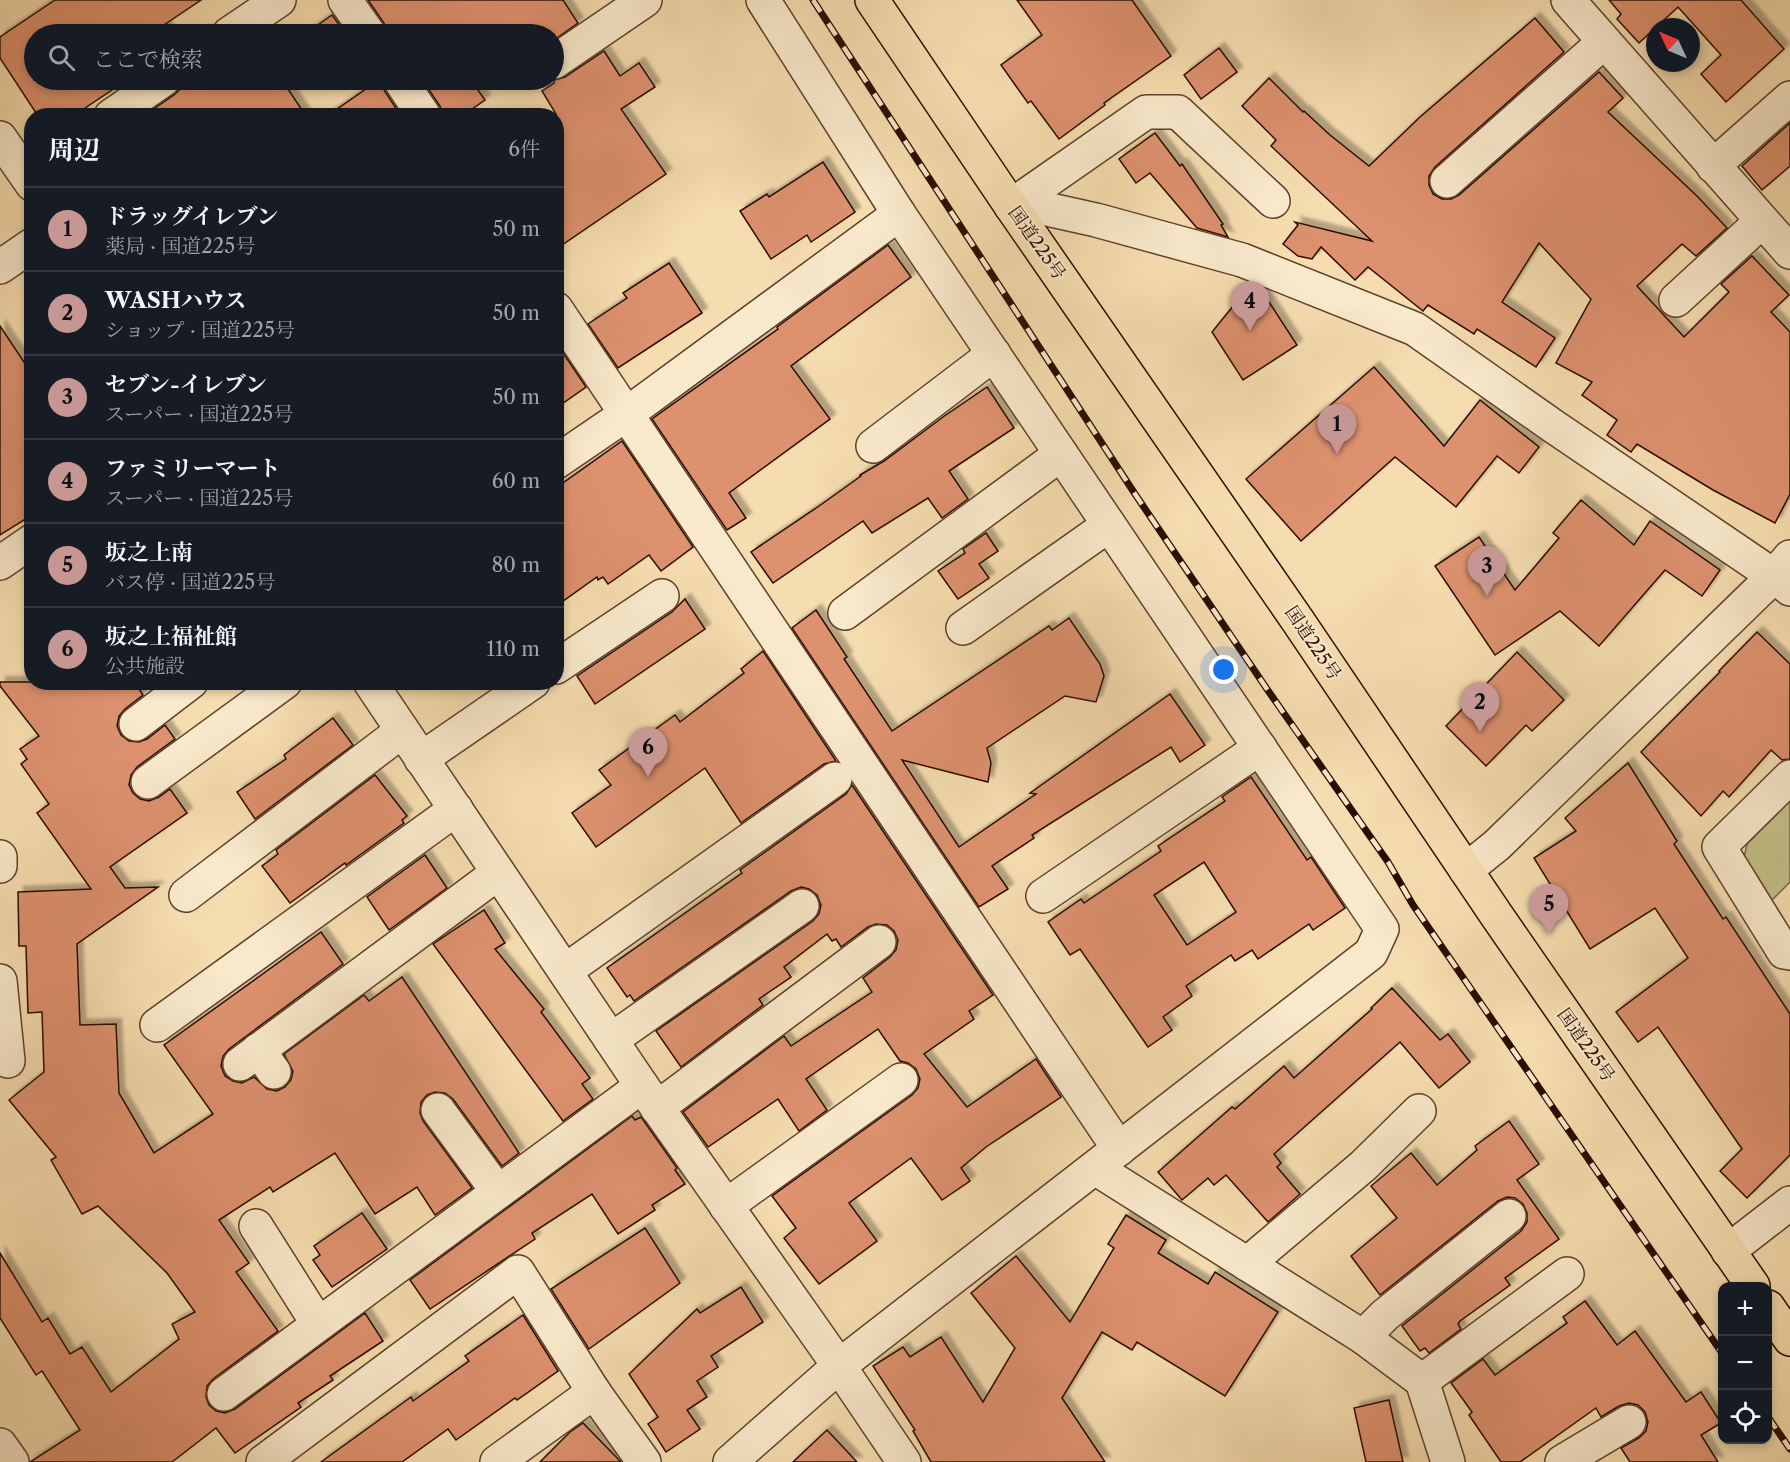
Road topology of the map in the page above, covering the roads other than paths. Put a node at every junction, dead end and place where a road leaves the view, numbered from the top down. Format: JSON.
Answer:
{"nodes":[{"id":1,"x":279,"y":0,"type":"edge"},
{"id":2,"x":345,"y":0,"type":"edge"},
{"id":3,"x":645,"y":0,"type":"edge"},
{"id":4,"x":763,"y":0,"type":"edge"},
{"id":5,"x":872,"y":0,"type":"edge"},
{"id":6,"x":1568,"y":0,"type":"edge"},
{"id":7,"x":244,"y":24,"type":"edge"},
{"id":8,"x":362,"y":24,"type":"edge"},
{"id":9,"x":1604,"y":42,"type":"junction"},
{"id":10,"x":564,"y":55,"type":"edge"},
{"id":11,"x":149,"y":90,"type":"edge"},
{"id":12,"x":407,"y":90,"type":"edge"},
{"id":13,"x":1790,"y":98,"type":"edge"},
{"id":14,"x":123,"y":108,"type":"edge"},
{"id":15,"x":419,"y":108,"type":"edge"},
{"id":16,"x":1713,"y":166,"type":"junction"},
{"id":17,"x":1447,"y":182,"type":"dead end"},
{"id":18,"x":1273,"y":201,"type":"dead end"},
{"id":19,"x":1011,"y":206,"type":"junction"},
{"id":20,"x":899,"y":214,"type":"junction"},
{"id":21,"x":1780,"y":236,"type":"edge"},
{"id":22,"x":24,"y":250,"type":"edge"},
{"id":23,"x":0,"y":267,"type":"edge"},
{"id":24,"x":1676,"y":300,"type":"dead end"},
{"id":25,"x":564,"y":321,"type":"edge"},
{"id":26,"x":994,"y":354,"type":"junction"},
{"id":27,"x":628,"y":413,"type":"junction"},
{"id":28,"x":873,"y":446,"type":"dead end"},
{"id":29,"x":1061,"y":454,"type":"junction"},
{"id":30,"x":564,"y":457,"type":"edge"},
{"id":31,"x":1109,"y":525,"type":"junction"},
{"id":32,"x":24,"y":546,"type":"edge"},
{"id":33,"x":0,"y":563,"type":"edge"},
{"id":34,"x":1785,"y":574,"type":"edge"},
{"id":35,"x":662,"y":596,"type":"dead end"},
{"id":36,"x":845,"y":613,"type":"dead end"},
{"id":37,"x":963,"y":628,"type":"dead end"},
{"id":38,"x":564,"y":662,"type":"edge"},
{"id":39,"x":181,"y":690,"type":"edge"},
{"id":40,"x":274,"y":690,"type":"edge"},
{"id":41,"x":375,"y":690,"type":"edge"},
{"id":42,"x":521,"y":690,"type":"edge"},
{"id":43,"x":136,"y":724,"type":"dead end"},
{"id":44,"x":402,"y":731,"type":"junction"},
{"id":45,"x":1260,"y":748,"type":"junction"},
{"id":46,"x":421,"y":759,"type":"junction"},
{"id":47,"x":1790,"y":777,"type":"edge"},
{"id":48,"x":835,"y":779,"type":"dead end"},
{"id":49,"x":148,"y":782,"type":"dead end"},
{"id":50,"x":456,"y":809,"type":"junction"},
{"id":51,"x":0,"y":857,"type":"edge"},
{"id":52,"x":0,"y":866,"type":"edge"},
{"id":53,"x":1466,"y":870,"type":"junction"},
{"id":54,"x":498,"y":873,"type":"junction"},
{"id":55,"x":186,"y":895,"type":"dead end"},
{"id":56,"x":1044,"y":896,"type":"dead end"},
{"id":57,"x":802,"y":906,"type":"dead end"},
{"id":58,"x":879,"y":942,"type":"dead end"},
{"id":59,"x":1790,"y":953,"type":"edge"},
{"id":60,"x":565,"y":971,"type":"junction"},
{"id":61,"x":0,"y":981,"type":"edge"},
{"id":62,"x":157,"y":1025,"type":"dead end"},
{"id":63,"x":611,"y":1040,"type":"junction"},
{"id":64,"x":8,"y":1061,"type":"dead end"},
{"id":65,"x":257,"y":1062,"type":"dead end"},
{"id":66,"x":901,"y":1080,"type":"dead end"},
{"id":67,"x":650,"y":1097,"type":"junction"},
{"id":68,"x":438,"y":1110,"type":"dead end"},
{"id":69,"x":1419,"y":1111,"type":"dead end"},
{"id":70,"x":1107,"y":1158,"type":"junction"},
{"id":71,"x":498,"y":1192,"type":"junction"},
{"id":72,"x":1790,"y":1203,"type":"edge"},
{"id":73,"x":726,"y":1206,"type":"junction"},
{"id":74,"x":1509,"y":1216,"type":"dead end"},
{"id":75,"x":256,"y":1226,"type":"dead end"},
{"id":76,"x":1728,"y":1251,"type":"junction"},
{"id":77,"x":1247,"y":1264,"type":"junction"},
{"id":78,"x":1567,"y":1274,"type":"dead end"},
{"id":79,"x":1750,"y":1282,"type":"edge"},
{"id":80,"x":1772,"y":1314,"type":"edge"},
{"id":81,"x":318,"y":1324,"type":"junction"},
{"id":82,"x":1363,"y":1337,"type":"junction"},
{"id":83,"x":1790,"y":1339,"type":"edge"},
{"id":84,"x":839,"y":1366,"type":"junction"},
{"id":85,"x":1422,"y":1381,"type":"junction"},
{"id":86,"x":594,"y":1392,"type":"junction"},
{"id":87,"x":224,"y":1394,"type":"dead end"},
{"id":88,"x":1629,"y":1422,"type":"dead end"},
{"id":89,"x":0,"y":1445,"type":"edge"},
{"id":90,"x":12,"y":1462,"type":"edge"},
{"id":91,"x":264,"y":1462,"type":"edge"},
{"id":92,"x":498,"y":1462,"type":"edge"},
{"id":93,"x":644,"y":1462,"type":"edge"},
{"id":94,"x":730,"y":1462,"type":"edge"},
{"id":95,"x":904,"y":1462,"type":"edge"},
{"id":96,"x":1448,"y":1462,"type":"edge"},
{"id":97,"x":1562,"y":1462,"type":"edge"}],
"edges":[{"from":1,"to":7,"type":"street"},
{"from":2,"to":8,"type":"street"},
{"from":3,"to":10,"type":"street"},
{"from":4,"to":20,"type":"street"},
{"from":5,"to":19,"type":"highway","name":"国道225号"},
{"from":6,"to":9,"type":"street"},
{"from":9,"to":16,"type":"street"},
{"from":9,"to":17,"type":"street"},
{"from":11,"to":14,"type":"street"},
{"from":12,"to":15,"type":"street"},
{"from":13,"to":16,"type":"street"},
{"from":16,"to":21,"type":"street"},
{"from":18,"to":19,"type":"street"},
{"from":19,"to":34,"type":"street"},
{"from":19,"to":53,"type":"highway","name":"国道225号"},
{"from":20,"to":26,"type":"street"},
{"from":20,"to":27,"type":"street"},
{"from":21,"to":24,"type":"street"},
{"from":22,"to":23,"type":"street"},
{"from":25,"to":27,"type":"street"},
{"from":26,"to":28,"type":"street"},
{"from":26,"to":29,"type":"street"},
{"from":27,"to":30,"type":"street"},
{"from":27,"to":70,"type":"street"},
{"from":29,"to":31,"type":"street"},
{"from":29,"to":36,"type":"street"},
{"from":31,"to":37,"type":"street"},
{"from":31,"to":45,"type":"street"},
{"from":32,"to":33,"type":"street"},
{"from":34,"to":53,"type":"street"},
{"from":35,"to":38,"type":"street"},
{"from":39,"to":43,"type":"street"},
{"from":40,"to":49,"type":"street"},
{"from":41,"to":44,"type":"street"},
{"from":42,"to":46,"type":"street"},
{"from":44,"to":46,"type":"street"},
{"from":44,"to":55,"type":"street"},
{"from":45,"to":56,"type":"street"},
{"from":45,"to":70,"type":"street"},
{"from":46,"to":50,"type":"street"},
{"from":47,"to":59,"type":"street"},
{"from":48,"to":60,"type":"street"},
{"from":50,"to":54,"type":"street"},
{"from":50,"to":62,"type":"street"},
{"from":51,"to":52,"type":"street"},
{"from":53,"to":76,"type":"highway","name":"国道225号"},
{"from":54,"to":60,"type":"street"},
{"from":54,"to":65,"type":"street"},
{"from":57,"to":63,"type":"street"},
{"from":58,"to":67,"type":"street"},
{"from":60,"to":63,"type":"street"},
{"from":61,"to":64,"type":"street"},
{"from":63,"to":67,"type":"street"},
{"from":66,"to":73,"type":"street"},
{"from":67,"to":71,"type":"street"},
{"from":67,"to":73,"type":"street"},
{"from":68,"to":71,"type":"street"},
{"from":69,"to":77,"type":"street"},
{"from":70,"to":77,"type":"street"},
{"from":70,"to":84,"type":"street"},
{"from":71,"to":81,"type":"street"},
{"from":72,"to":76,"type":"street"},
{"from":73,"to":84,"type":"street"},
{"from":74,"to":82,"type":"street"},
{"from":75,"to":81,"type":"street"},
{"from":76,"to":79,"type":"highway","name":"国道225号"},
{"from":77,"to":82,"type":"street"},
{"from":78,"to":85,"type":"street"},
{"from":80,"to":83,"type":"highway"},
{"from":81,"to":87,"type":"street"},
{"from":82,"to":85,"type":"street"},
{"from":84,"to":94,"type":"street"},
{"from":84,"to":95,"type":"street"},
{"from":85,"to":96,"type":"street"},
{"from":86,"to":91,"type":"street"},
{"from":86,"to":92,"type":"street"},
{"from":86,"to":93,"type":"street"},
{"from":88,"to":97,"type":"street"},
{"from":89,"to":90,"type":"street"}]}
